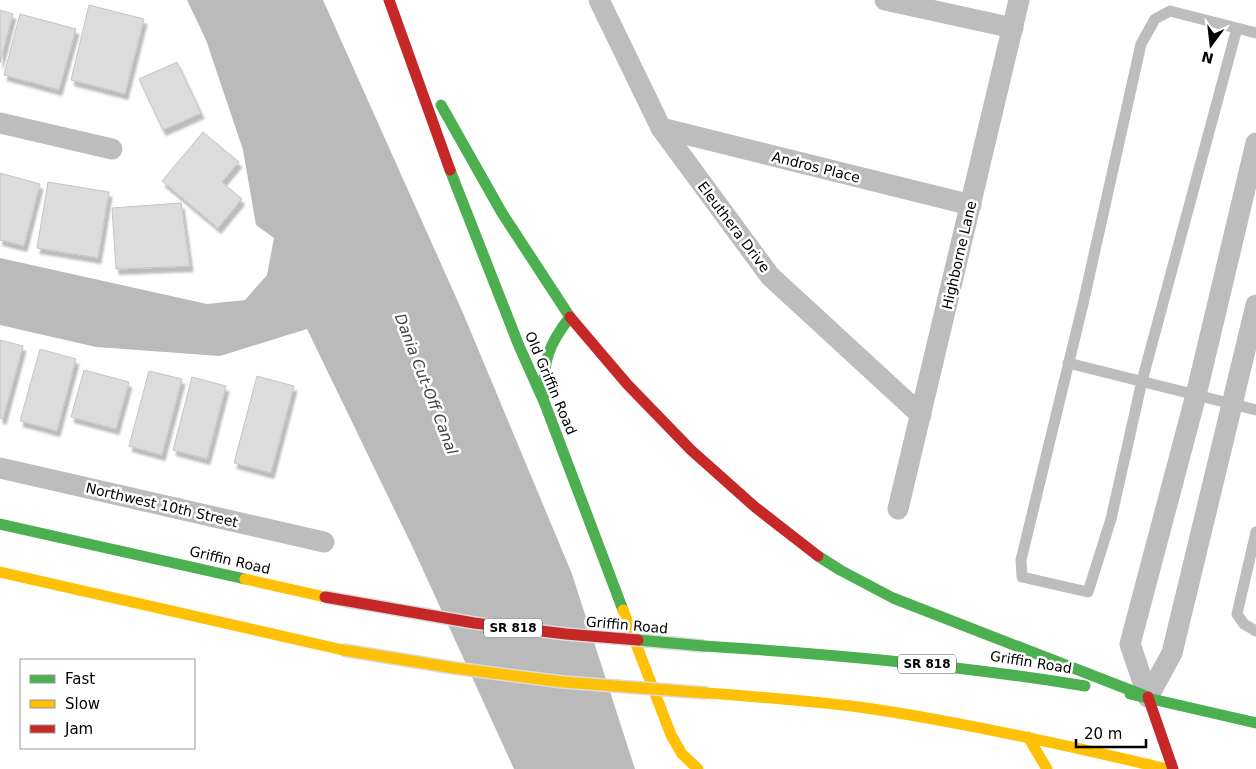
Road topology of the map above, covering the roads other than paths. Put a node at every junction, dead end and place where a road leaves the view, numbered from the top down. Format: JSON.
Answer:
{"nodes":[{"id":1,"x":389,"y":0,"type":"edge"},
{"id":2,"x":599,"y":0,"type":"edge"},
{"id":3,"x":885,"y":0,"type":"edge"},
{"id":4,"x":1019,"y":0,"type":"edge"},
{"id":5,"x":1013,"y":28,"type":"junction"},
{"id":6,"x":1237,"y":28,"type":"junction"},
{"id":7,"x":1256,"y":33,"type":"edge"},
{"id":8,"x":0,"y":124,"type":"edge"},
{"id":9,"x":661,"y":128,"type":"junction"},
{"id":10,"x":1256,"y":143,"type":"edge"},
{"id":11,"x":112,"y":149,"type":"dead end"},
{"id":12,"x":971,"y":206,"type":"junction"},
{"id":13,"x":1256,"y":305,"type":"edge"},
{"id":14,"x":570,"y":317,"type":"junction"},
{"id":15,"x":1068,"y":364,"type":"junction"},
{"id":16,"x":1142,"y":381,"type":"junction"},
{"id":17,"x":1196,"y":395,"type":"junction"},
{"id":18,"x":545,"y":404,"type":"junction"},
{"id":19,"x":1231,"y":404,"type":"junction"},
{"id":20,"x":1256,"y":410,"type":"edge"},
{"id":21,"x":921,"y":415,"type":"junction"},
{"id":22,"x":0,"y":468,"type":"edge"},
{"id":23,"x":898,"y":509,"type":"dead end"},
{"id":24,"x":0,"y":524,"type":"edge"},
{"id":25,"x":1256,"y":532,"type":"edge"},
{"id":26,"x":324,"y":542,"type":"dead end"},
{"id":27,"x":0,"y":572,"type":"edge"},
{"id":28,"x":1256,"y":631,"type":"edge"},
{"id":29,"x":1148,"y":697,"type":"junction"},
{"id":30,"x":1256,"y":723,"type":"edge"},
{"id":31,"x":1028,"y":737,"type":"junction"},
{"id":32,"x":698,"y":769,"type":"edge"},
{"id":33,"x":1047,"y":769,"type":"edge"},
{"id":34,"x":1167,"y":769,"type":"edge"},
{"id":35,"x":1173,"y":769,"type":"edge"}],
"edges":[{"from":1,"to":14,"type":"main road","name":"Old Griffin Road"},
{"from":1,"to":18,"type":"main road","name":"Old Griffin Road"},
{"from":2,"to":9,"type":"street","name":"Eleuthera Drive"},
{"from":3,"to":5,"type":"street"},
{"from":4,"to":5,"type":"street","name":"Highborne Lane"},
{"from":5,"to":12,"type":"street","name":"Highborne Lane"},
{"from":6,"to":7,"type":"lane"},
{"from":6,"to":15,"type":"lane"},
{"from":6,"to":16,"type":"lane"},
{"from":8,"to":11,"type":"street"},
{"from":9,"to":12,"type":"street","name":"Andros Place"},
{"from":9,"to":21,"type":"street","name":"Eleuthera Drive"},
{"from":10,"to":17,"type":"street"},
{"from":12,"to":21,"type":"street","name":"Highborne Lane"},
{"from":13,"to":19,"type":"street"},
{"from":14,"to":18,"type":"main road"},
{"from":14,"to":29,"type":"main road","name":"Old Griffin Road"},
{"from":15,"to":16,"type":"lane"},
{"from":15,"to":16,"type":"lane"},
{"from":16,"to":17,"type":"lane"},
{"from":17,"to":19,"type":"lane"},
{"from":17,"to":29,"type":"street"},
{"from":18,"to":32,"type":"main road","name":"Old Griffin Road"},
{"from":19,"to":20,"type":"lane"},
{"from":19,"to":29,"type":"street"},
{"from":21,"to":23,"type":"street","name":"Highborne Lane"},
{"from":22,"to":26,"type":"street","name":"Northwest 10th Street"},
{"from":24,"to":29,"type":"main road","name":"Griffin Road","number":"SR 818","bridge":true},
{"from":25,"to":28,"type":"lane"},
{"from":27,"to":31,"type":"main road","bridge":true},
{"from":29,"to":30,"type":"main road","name":"Griffin Road","number":"SR 818"},
{"from":29,"to":35,"type":"main road"},
{"from":31,"to":33,"type":"main road"},
{"from":31,"to":34,"type":"main road"}]}
